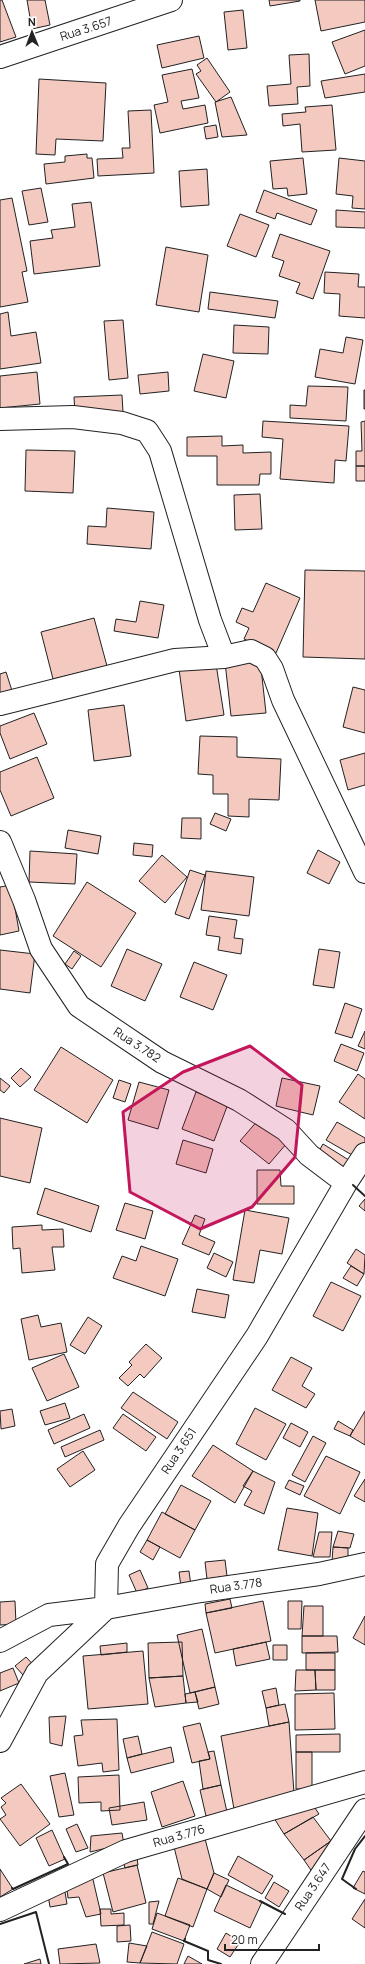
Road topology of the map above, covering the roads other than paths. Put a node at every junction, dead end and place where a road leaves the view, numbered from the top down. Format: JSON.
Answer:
{"nodes":[{"id":1,"x":171,"y":0,"type":"edge"},
{"id":2,"x":0,"y":57,"type":"edge"},
{"id":3,"x":0,"y":419,"type":"edge"},
{"id":4,"x":224,"y":657,"type":"junction"},
{"id":5,"x":0,"y":704,"type":"edge"},
{"id":6,"x":0,"y":842,"type":"edge"},
{"id":7,"x":365,"y":872,"type":"edge"},
{"id":8,"x":365,"y":1154,"type":"edge"},
{"id":9,"x":346,"y":1183,"type":"junction"},
{"id":10,"x":365,"y":1564,"type":"edge"},
{"id":11,"x":106,"y":1608,"type":"junction"},
{"id":12,"x":0,"y":1641,"type":"edge"},
{"id":13,"x":0,"y":1741,"type":"edge"},
{"id":14,"x":365,"y":1782,"type":"edge"},
{"id":15,"x":365,"y":1810,"type":"edge"},
{"id":16,"x":0,"y":1910,"type":"edge"},
{"id":17,"x":262,"y":1964,"type":"edge"}],
"edges":[{"from":1,"to":2,"type":"street","name":"Rua 3.657"},
{"from":3,"to":4,"type":"street"},
{"from":4,"to":5,"type":"street"},
{"from":4,"to":7,"type":"street"},
{"from":6,"to":9,"type":"street","name":"Rua 3.782"},
{"from":8,"to":9,"type":"street","name":"Rua 3.651"},
{"from":9,"to":11,"type":"street","name":"Rua 3.651"},
{"from":10,"to":11,"type":"street","name":"Rua 3.778"},
{"from":11,"to":12,"type":"street","name":"Rua 3.778"},
{"from":11,"to":13,"type":"street"},
{"from":14,"to":16,"type":"street","name":"Rua 3.776"},
{"from":15,"to":17,"type":"street","name":"Rua 3.647"}]}
